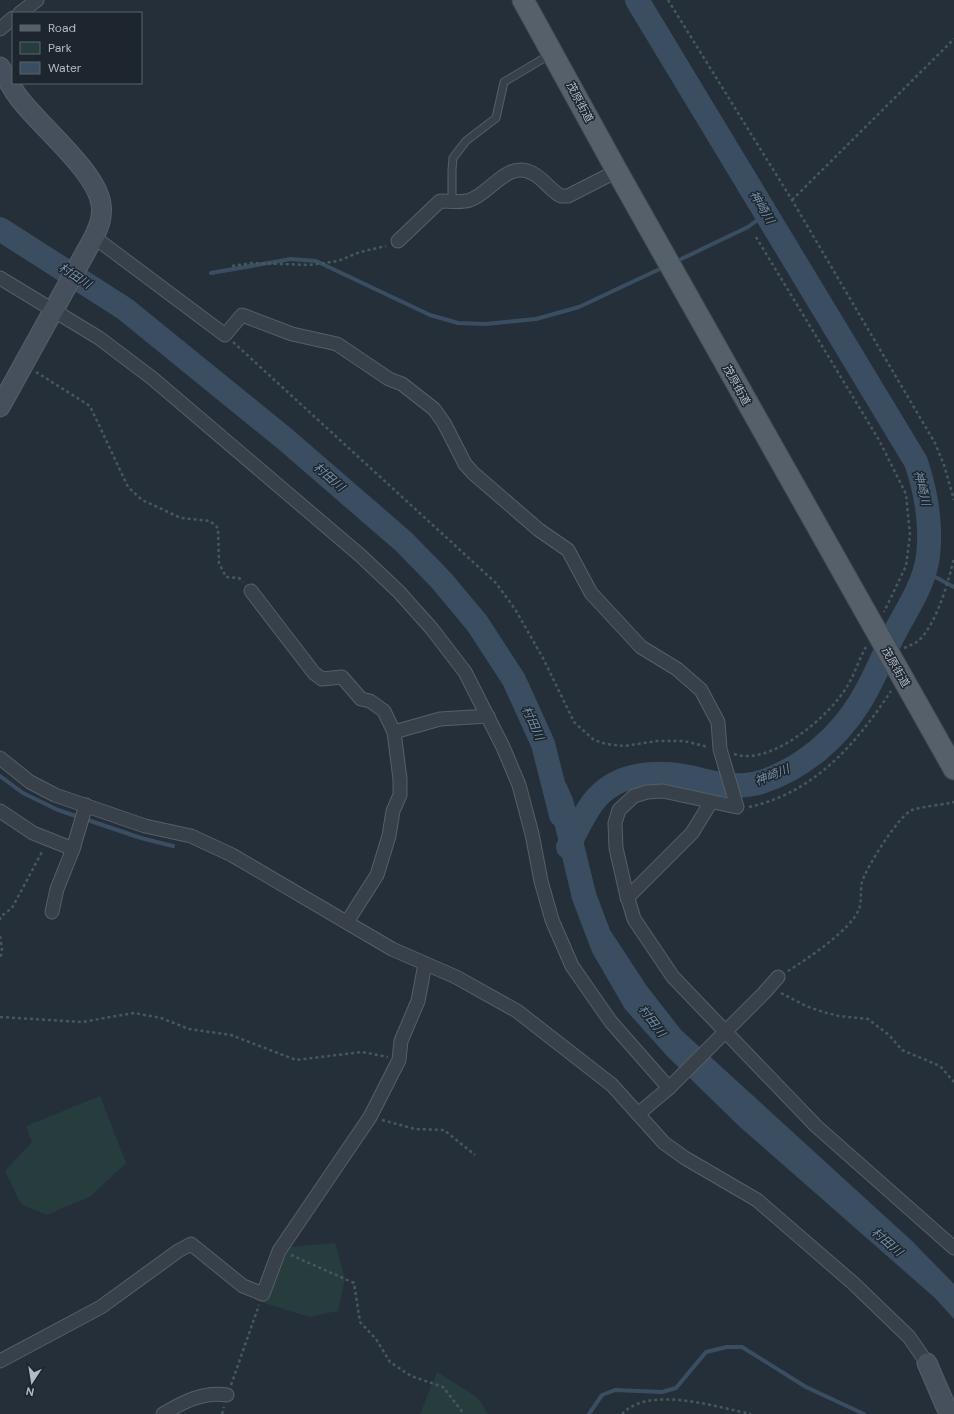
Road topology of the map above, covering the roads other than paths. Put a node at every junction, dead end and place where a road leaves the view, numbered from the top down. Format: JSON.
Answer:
{"nodes":[{"id":1,"x":37,"y":0,"type":"edge"},
{"id":2,"x":523,"y":0,"type":"edge"},
{"id":3,"x":21,"y":12,"type":"edge"},
{"id":4,"x":12,"y":19,"type":"edge"},
{"id":5,"x":0,"y":29,"type":"edge"},
{"id":6,"x":553,"y":53,"type":"junction"},
{"id":7,"x":0,"y":67,"type":"edge"},
{"id":8,"x":617,"y":171,"type":"junction"},
{"id":9,"x":452,"y":201,"type":"junction"},
{"id":10,"x":94,"y":237,"type":"junction"},
{"id":11,"x":398,"y":241,"type":"road end"},
{"id":12,"x":0,"y":278,"type":"edge"},
{"id":13,"x":54,"y":311,"type":"junction"},
{"id":14,"x":0,"y":407,"type":"edge"},
{"id":15,"x":251,"y":591,"type":"road end"},
{"id":16,"x":488,"y":716,"type":"junction"},
{"id":17,"x":394,"y":732,"type":"junction"},
{"id":18,"x":0,"y":758,"type":"edge"},
{"id":19,"x":954,"y":769,"type":"edge"},
{"id":20,"x":711,"y":802,"type":"junction"},
{"id":21,"x":86,"y":805,"type":"junction"},
{"id":22,"x":0,"y":812,"type":"edge"},
{"id":23,"x":73,"y":849,"type":"junction"},
{"id":24,"x":627,"y":898,"type":"junction"},
{"id":25,"x":52,"y":912,"type":"dead end"},
{"id":26,"x":347,"y":922,"type":"junction"},
{"id":27,"x":425,"y":964,"type":"junction"},
{"id":28,"x":778,"y":977,"type":"road end"},
{"id":29,"x":726,"y":1032,"type":"junction"},
{"id":30,"x":669,"y":1088,"type":"junction"},
{"id":31,"x":638,"y":1114,"type":"junction"},
{"id":32,"x":954,"y":1248,"type":"edge"},
{"id":33,"x":0,"y":1361,"type":"edge"},
{"id":34,"x":927,"y":1363,"type":"joint"},
{"id":35,"x":227,"y":1395,"type":"road end"},
{"id":36,"x":163,"y":1414,"type":"edge"},
{"id":37,"x":949,"y":1414,"type":"edge"}],
"edges":[{"from":1,"to":3,"type":"street"},
{"from":2,"to":6,"type":"main road","name":"茂原街道"},
{"from":4,"to":5,"type":"street"},
{"from":6,"to":8,"type":"main road","name":"茂原街道"},
{"from":6,"to":9,"type":"lane"},
{"from":7,"to":10,"type":"street"},
{"from":8,"to":9,"type":"street"},
{"from":8,"to":19,"type":"main road","name":"茂原街道"},
{"from":9,"to":11,"type":"street"},
{"from":10,"to":13,"type":"street"},
{"from":10,"to":20,"type":"street"},
{"from":12,"to":13,"type":"street"},
{"from":13,"to":14,"type":"street"},
{"from":13,"to":16,"type":"street"},
{"from":15,"to":17,"type":"street"},
{"from":16,"to":17,"type":"street"},
{"from":16,"to":30,"type":"street"},
{"from":17,"to":26,"type":"street"},
{"from":18,"to":21,"type":"street"},
{"from":20,"to":24,"type":"street"},
{"from":20,"to":24,"type":"street"},
{"from":21,"to":23,"type":"street"},
{"from":21,"to":26,"type":"street"},
{"from":22,"to":23,"type":"street"},
{"from":23,"to":25,"type":"street"},
{"from":24,"to":29,"type":"street"},
{"from":26,"to":27,"type":"street"},
{"from":27,"to":31,"type":"street"},
{"from":27,"to":33,"type":"street"},
{"from":28,"to":29,"type":"street"},
{"from":29,"to":30,"type":"street"},
{"from":29,"to":32,"type":"street"},
{"from":30,"to":31,"type":"street"},
{"from":31,"to":34,"type":"street"},
{"from":34,"to":37,"type":"street"},
{"from":35,"to":36,"type":"street"}]}
